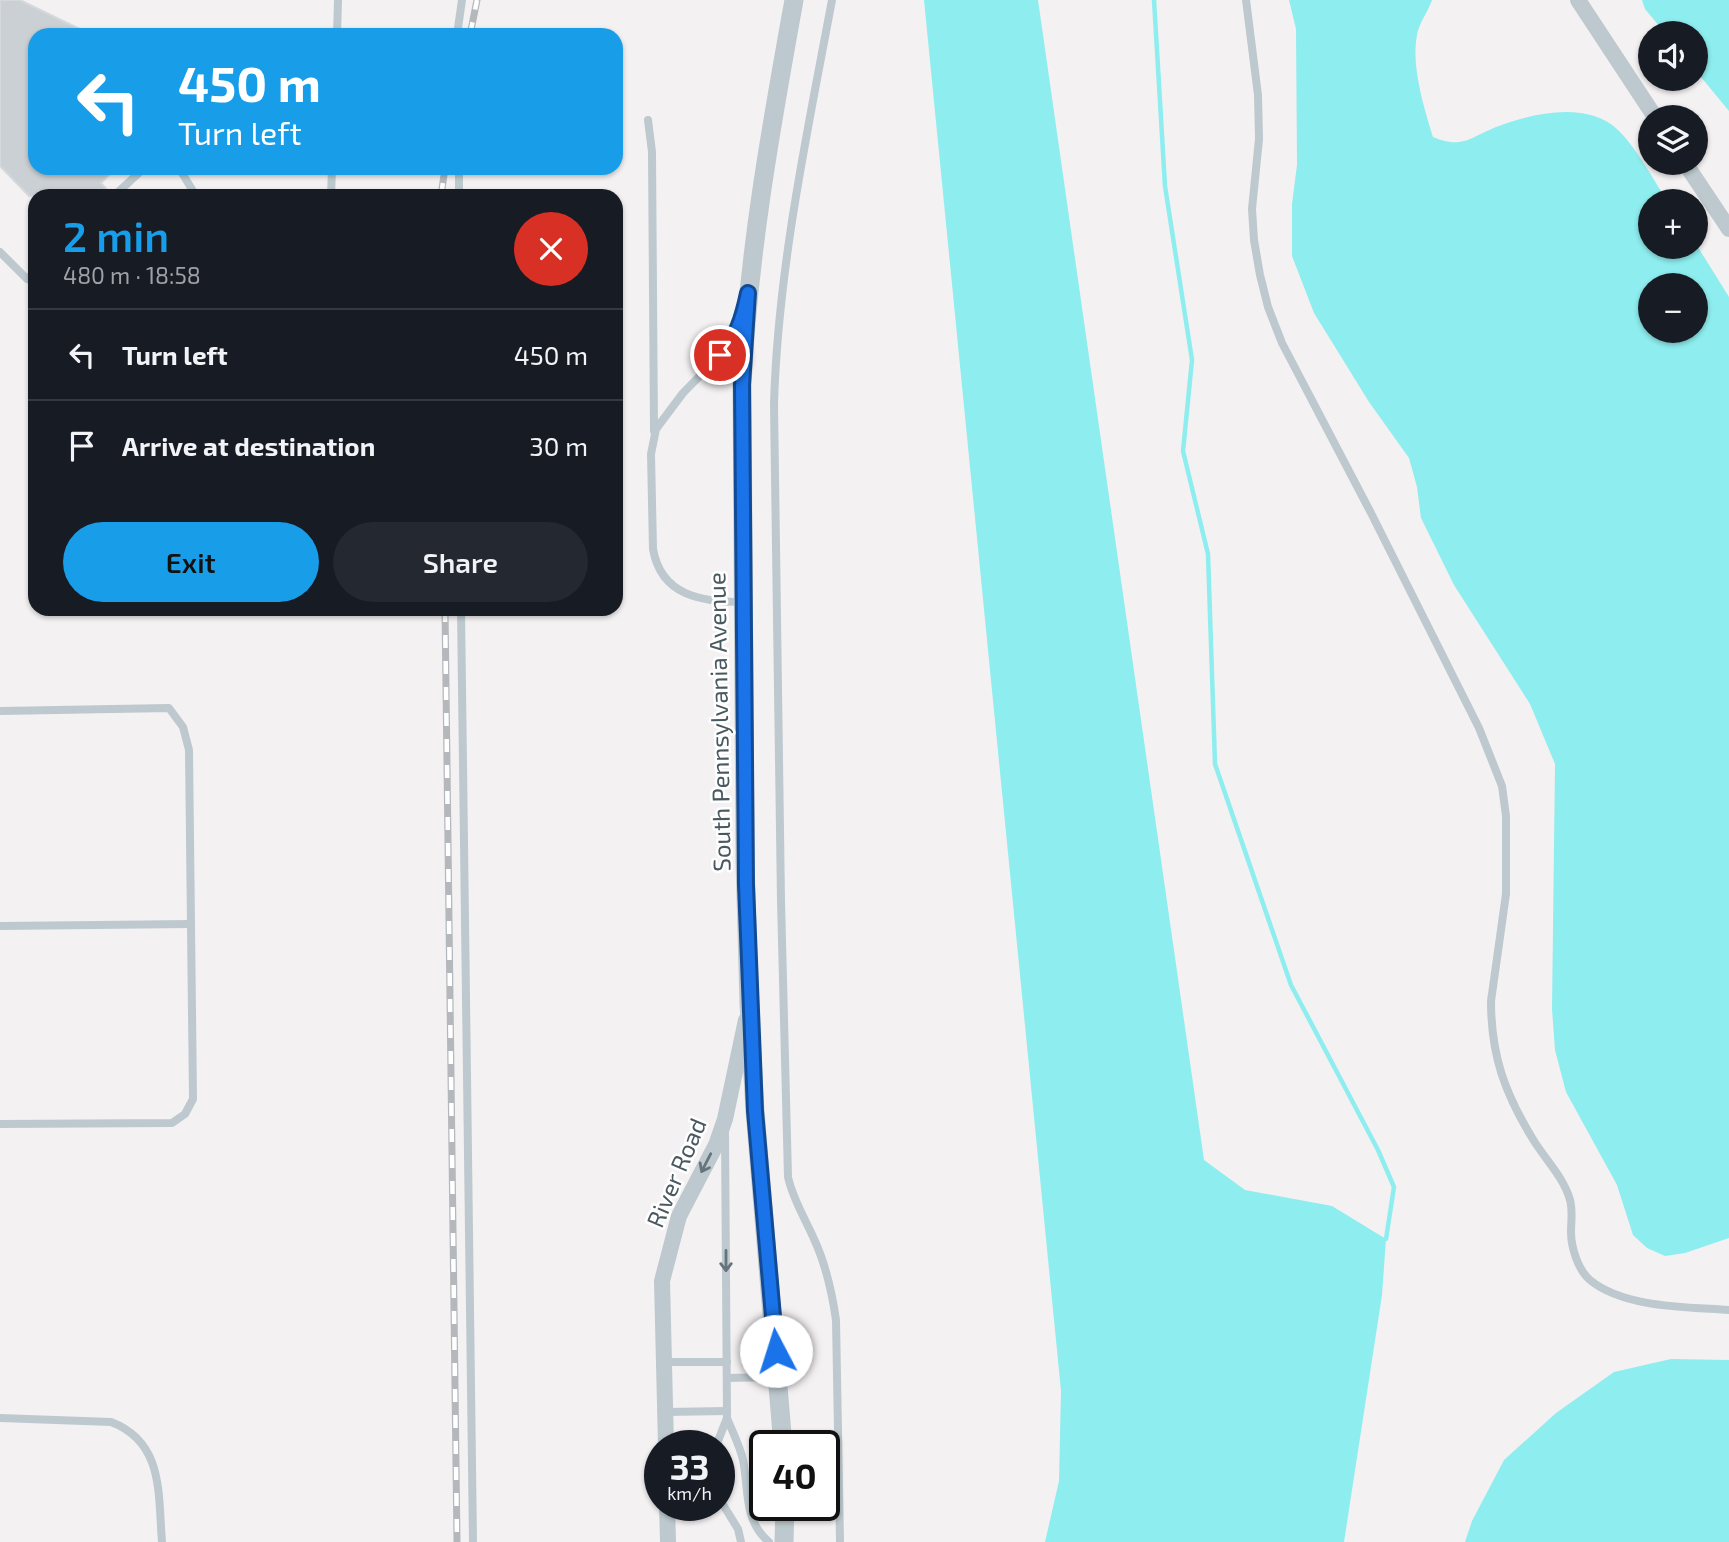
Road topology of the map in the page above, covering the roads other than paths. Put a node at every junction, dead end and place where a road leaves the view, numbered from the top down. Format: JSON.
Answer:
{"nodes":[{"id":1,"x":338,"y":0,"type":"edge"},
{"id":2,"x":462,"y":0,"type":"edge"},
{"id":3,"x":794,"y":0,"type":"edge"},
{"id":4,"x":832,"y":0,"type":"edge"},
{"id":5,"x":1246,"y":0,"type":"edge"},
{"id":6,"x":1578,"y":0,"type":"edge"},
{"id":7,"x":337,"y":28,"type":"edge"},
{"id":8,"x":458,"y":28,"type":"edge"},
{"id":9,"x":1647,"y":105,"type":"edge"},
{"id":10,"x":648,"y":120,"type":"dead end"},
{"id":11,"x":136,"y":175,"type":"edge"},
{"id":12,"x":1693,"y":175,"type":"edge"},
{"id":13,"x":122,"y":189,"type":"edge"},
{"id":14,"x":1729,"y":229,"type":"edge"},
{"id":15,"x":0,"y":252,"type":"edge"},
{"id":16,"x":27,"y":279,"type":"edge"},
{"id":17,"x":748,"y":293,"type":"junction"},
{"id":18,"x":654,"y":438,"type":"junction"},
{"id":19,"x":743,"y":602,"type":"junction"},
{"id":20,"x":461,"y":616,"type":"edge"},
{"id":21,"x":0,"y":711,"type":"edge"},
{"id":22,"x":191,"y":924,"type":"junction"},
{"id":23,"x":0,"y":926,"type":"edge"},
{"id":24,"x":749,"y":1003,"type":"junction"},
{"id":25,"x":725,"y":1119,"type":"junction"},
{"id":26,"x":0,"y":1124,"type":"edge"},
{"id":27,"x":1729,"y":1310,"type":"edge"},
{"id":28,"x":663,"y":1362,"type":"junction"},
{"id":29,"x":727,"y":1362,"type":"junction"},
{"id":30,"x":779,"y":1377,"type":"junction"},
{"id":31,"x":727,"y":1378,"type":"junction"},
{"id":32,"x":665,"y":1412,"type":"junction"},
{"id":33,"x":727,"y":1415,"type":"junction"},
{"id":34,"x":0,"y":1418,"type":"edge"},
{"id":35,"x":666,"y":1430,"type":"edge"},
{"id":36,"x":722,"y":1430,"type":"edge"},
{"id":37,"x":782,"y":1430,"type":"edge"},
{"id":38,"x":667,"y":1521,"type":"edge"},
{"id":39,"x":732,"y":1521,"type":"edge"},
{"id":40,"x":785,"y":1521,"type":"edge"},
{"id":41,"x":162,"y":1542,"type":"edge"},
{"id":42,"x":473,"y":1542,"type":"edge"},
{"id":43,"x":668,"y":1542,"type":"edge"},
{"id":44,"x":741,"y":1542,"type":"edge"},
{"id":45,"x":769,"y":1542,"type":"edge"},
{"id":46,"x":784,"y":1542,"type":"edge"},
{"id":47,"x":840,"y":1542,"type":"edge"}],
"edges":[{"from":1,"to":7,"type":"lane"},
{"from":2,"to":8,"type":"lane"},
{"from":3,"to":17,"type":"street","name":"South Pennsylvania Avenue"},
{"from":4,"to":47,"type":"lane"},
{"from":5,"to":27,"type":"lane"},
{"from":6,"to":9,"type":"street"},
{"from":10,"to":18,"type":"lane"},
{"from":11,"to":13,"type":"lane"},
{"from":12,"to":14,"type":"street"},
{"from":15,"to":16,"type":"lane"},
{"from":17,"to":18,"type":"lane"},
{"from":17,"to":19,"type":"street","name":"South Pennsylvania Avenue"},
{"from":18,"to":19,"type":"lane"},
{"from":19,"to":24,"type":"street","name":"South Pennsylvania Avenue"},
{"from":20,"to":42,"type":"lane"},
{"from":21,"to":22,"type":"lane"},
{"from":22,"to":23,"type":"lane"},
{"from":22,"to":26,"type":"lane"},
{"from":24,"to":25,"type":"street","name":"River Road"},
{"from":24,"to":30,"type":"street","name":"South Pennsylvania Avenue"},
{"from":25,"to":28,"type":"street","name":"River Road","one_way":true},
{"from":25,"to":29,"type":"lane","one_way":true},
{"from":28,"to":29,"type":"lane"},
{"from":28,"to":32,"type":"street","name":"River Road"},
{"from":29,"to":31,"type":"lane"},
{"from":30,"to":31,"type":"lane"},
{"from":30,"to":37,"type":"street","name":"South Pennsylvania Avenue"},
{"from":31,"to":33,"type":"lane"},
{"from":32,"to":33,"type":"lane"},
{"from":32,"to":35,"type":"street","name":"River Road"},
{"from":33,"to":36,"type":"lane"},
{"from":33,"to":45,"type":"lane"},
{"from":34,"to":41,"type":"lane"},
{"from":38,"to":43,"type":"street"},
{"from":39,"to":44,"type":"lane"},
{"from":40,"to":46,"type":"street"}]}
